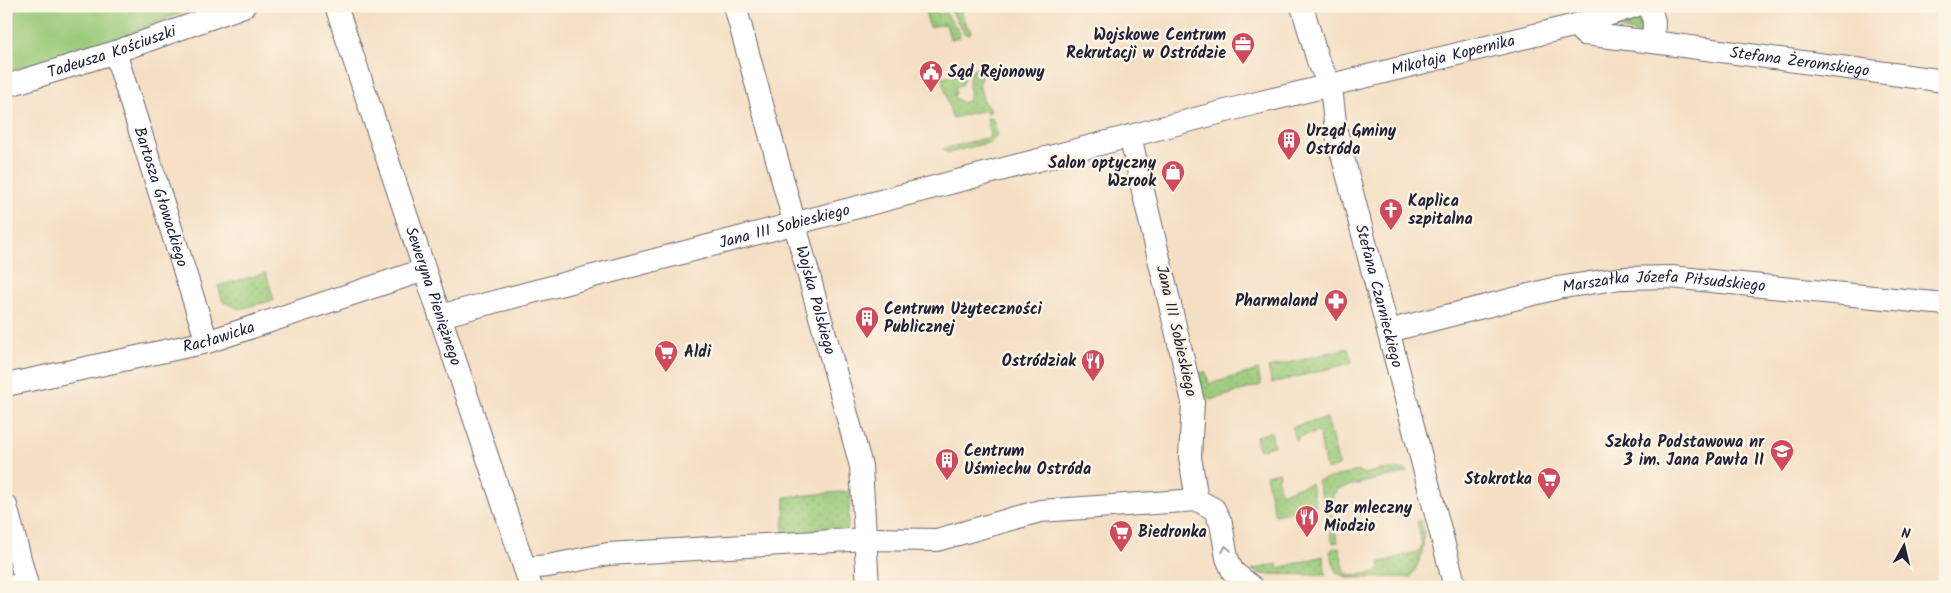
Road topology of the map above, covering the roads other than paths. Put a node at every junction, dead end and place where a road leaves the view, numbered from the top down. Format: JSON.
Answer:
{"nodes":[{"id":1,"x":244,"y":6,"type":"edge"},
{"id":2,"x":336,"y":6,"type":"edge"},
{"id":3,"x":735,"y":6,"type":"edge"},
{"id":4,"x":1302,"y":6,"type":"edge"},
{"id":5,"x":1635,"y":6,"type":"edge"},
{"id":6,"x":1650,"y":6,"type":"edge"},
{"id":7,"x":1576,"y":25,"type":"junction"},
{"id":8,"x":1653,"y":42,"type":"junction"},
{"id":9,"x":115,"y":52,"type":"junction"},
{"id":10,"x":1945,"y":82,"type":"edge"},
{"id":11,"x":6,"y":86,"type":"edge"},
{"id":12,"x":1331,"y":87,"type":"junction"},
{"id":13,"x":1130,"y":136,"type":"junction"},
{"id":14,"x":796,"y":224,"type":"junction"},
{"id":15,"x":424,"y":270,"type":"junction"},
{"id":16,"x":1945,"y":304,"type":"edge"},
{"id":17,"x":440,"y":316,"type":"junction"},
{"id":18,"x":1388,"y":332,"type":"junction"},
{"id":19,"x":207,"y":342,"type":"junction"},
{"id":20,"x":6,"y":386,"type":"edge"},
{"id":21,"x":1197,"y":500,"type":"junction"},
{"id":22,"x":6,"y":506,"type":"edge"},
{"id":23,"x":867,"y":539,"type":"junction"},
{"id":24,"x":528,"y":578,"type":"edge"},
{"id":25,"x":6,"y":586,"type":"edge"},
{"id":26,"x":868,"y":587,"type":"edge"},
{"id":27,"x":1252,"y":587,"type":"edge"},
{"id":28,"x":1455,"y":587,"type":"edge"}],
"edges":[{"from":1,"to":9,"type":"street","name":"Tadeusza Kościuszki"},
{"from":2,"to":15,"type":"street","name":"Seweryna Pieniężnego"},
{"from":3,"to":14,"type":"street","name":"Wojska Polskiego"},
{"from":4,"to":12,"type":"street","name":"Stefana Czarnieckiego"},
{"from":5,"to":7,"type":"street","name":"Mikołaja Kopernika"},
{"from":6,"to":8,"type":"street"},
{"from":7,"to":8,"type":"street"},
{"from":7,"to":12,"type":"street","name":"Mikołaja Kopernika"},
{"from":8,"to":10,"type":"street","name":"Stefana Żeromskiego"},
{"from":9,"to":11,"type":"street","name":"Tadeusza Kościuszki"},
{"from":9,"to":19,"type":"street","name":"Bartosza Głowackiego"},
{"from":12,"to":13,"type":"street","name":"Jana III Sobieskiego"},
{"from":12,"to":18,"type":"street","name":"Stefana Czarnieckiego"},
{"from":13,"to":14,"type":"street","name":"Jana III Sobieskiego"},
{"from":13,"to":21,"type":"street","name":"Jana III Sobieskiego"},
{"from":14,"to":17,"type":"street","name":"Jana III Sobieskiego"},
{"from":14,"to":23,"type":"street","name":"Wojska Polskiego"},
{"from":15,"to":17,"type":"street","name":"Seweryna Pieniężnego"},
{"from":15,"to":19,"type":"street","name":"Racławicka"},
{"from":16,"to":18,"type":"street","name":"Marszałka Józefa Piłsudskiego"},
{"from":17,"to":24,"type":"street","name":"Seweryna Pieniężnego"},
{"from":18,"to":28,"type":"street","name":"Stefana Czarnieckiego"},
{"from":19,"to":20,"type":"street","name":"Racławicka"},
{"from":21,"to":23,"type":"street"},
{"from":27,"to":21,"type":"street","one_way":true},
{"from":22,"to":25,"type":"street"},
{"from":23,"to":24,"type":"street"},
{"from":23,"to":26,"type":"street","name":"Wojska Polskiego"}]}
